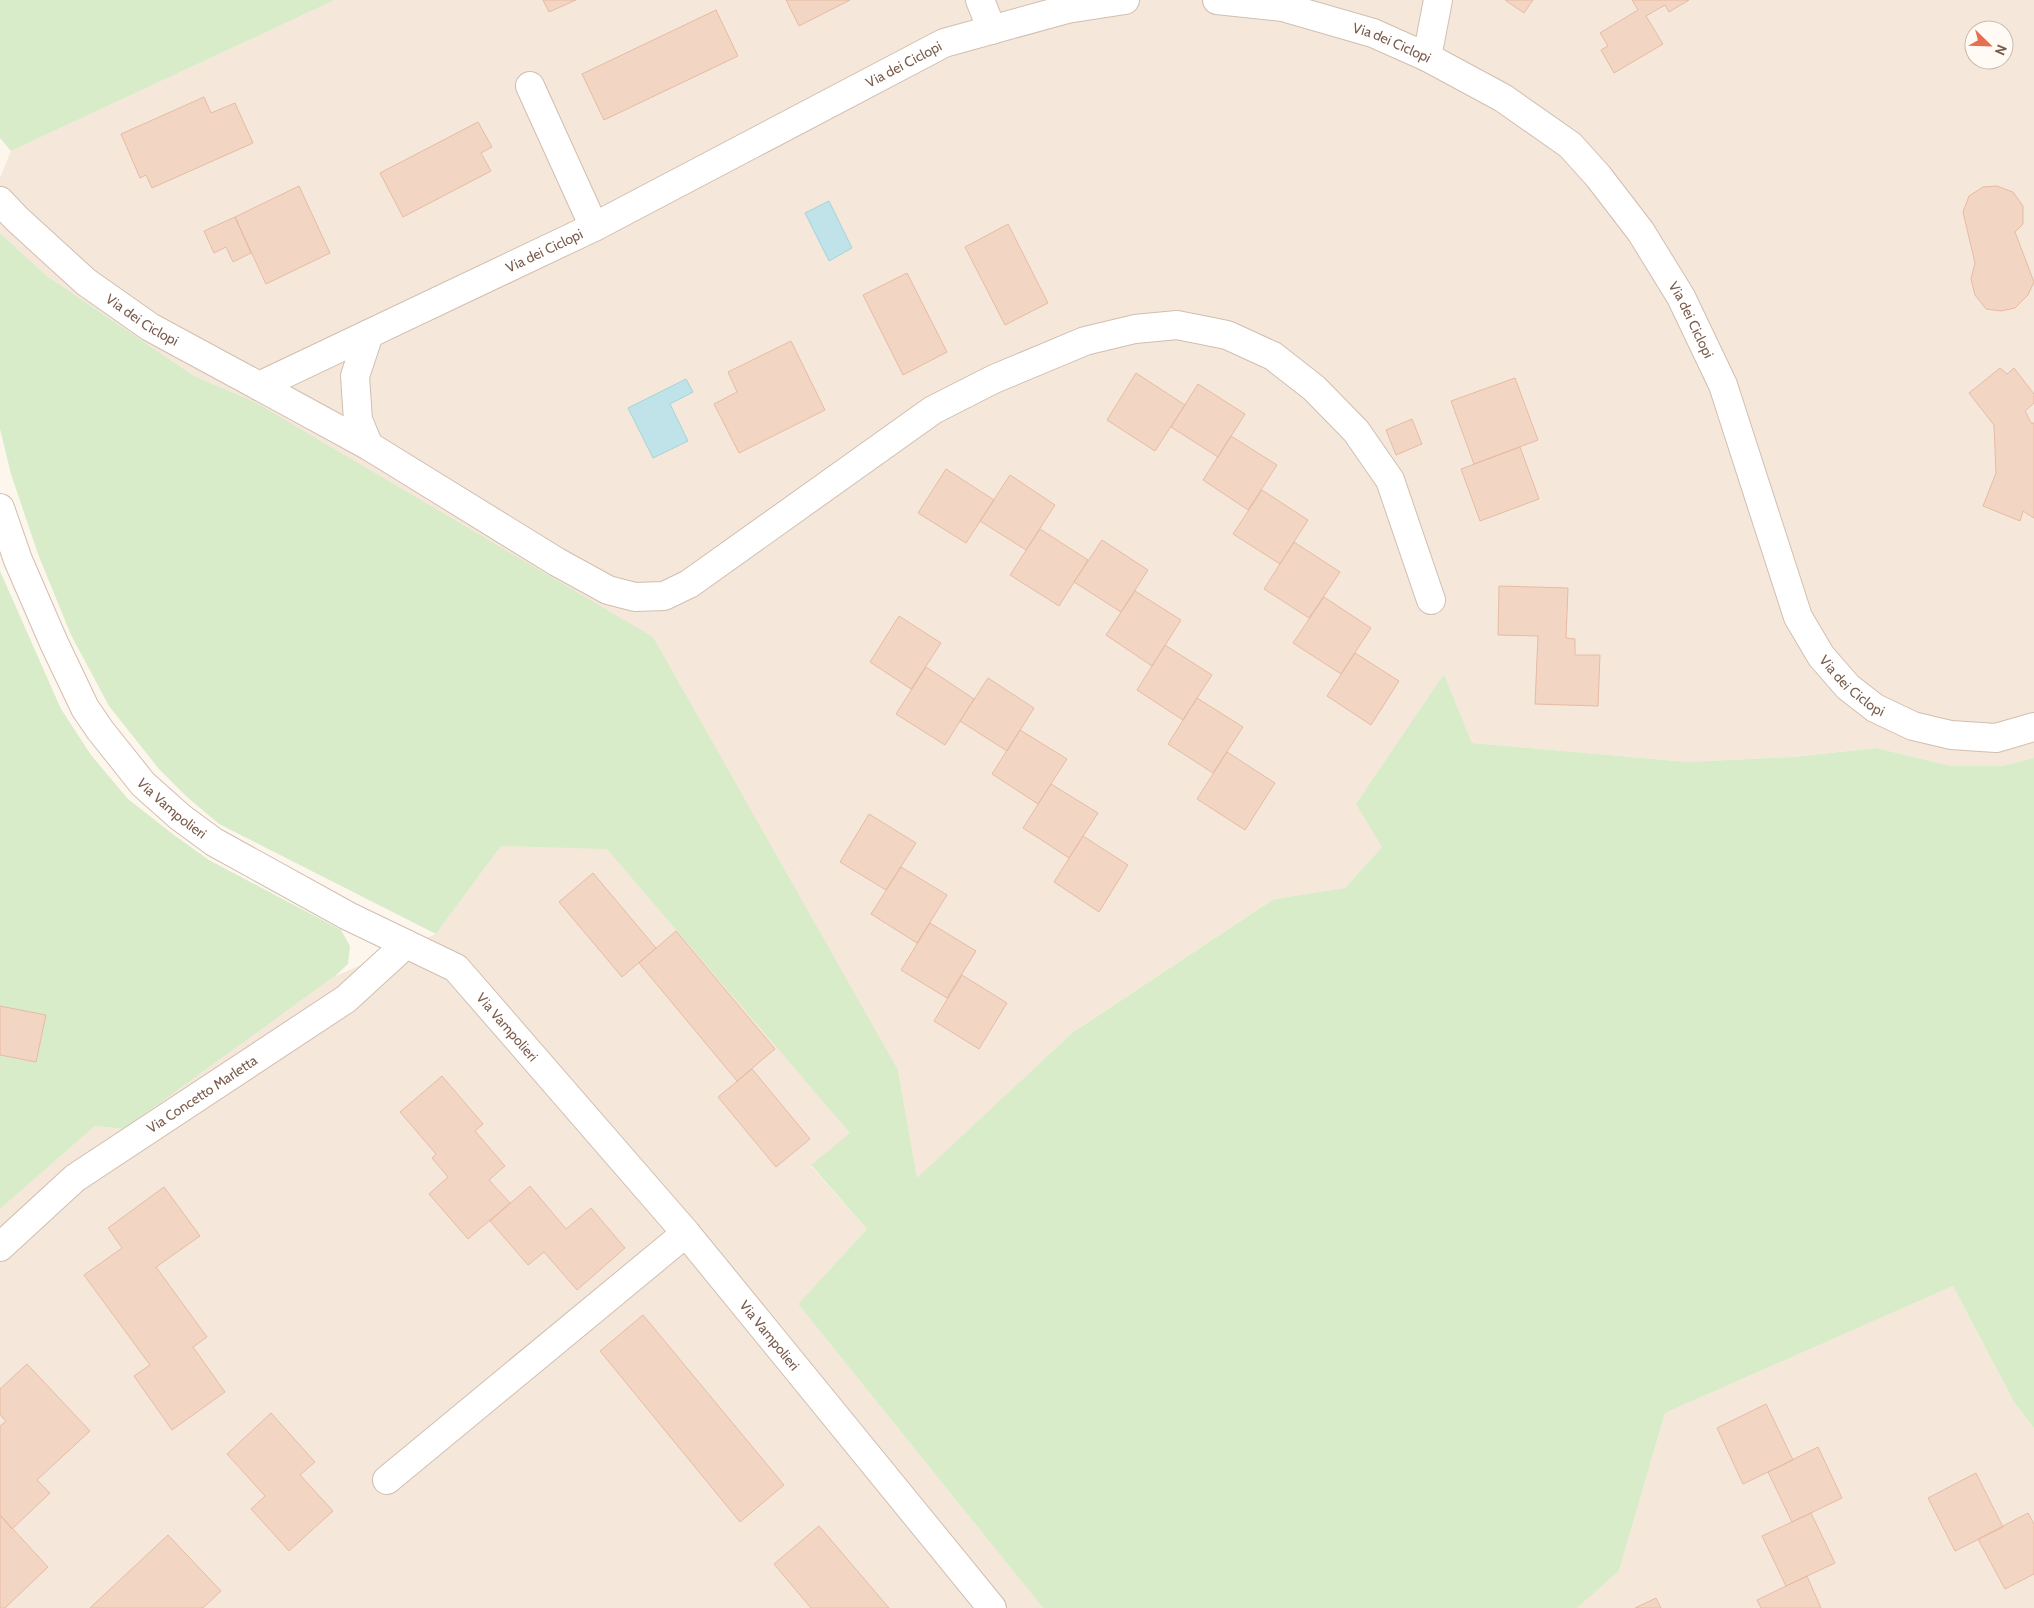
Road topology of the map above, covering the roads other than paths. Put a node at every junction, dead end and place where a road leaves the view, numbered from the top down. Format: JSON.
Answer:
{"nodes":[{"id":1,"x":980,"y":0,"type":"edge"},
{"id":2,"x":1125,"y":0,"type":"edge"},
{"id":3,"x":1217,"y":0,"type":"edge"},
{"id":4,"x":1438,"y":0,"type":"edge"},
{"id":5,"x":1284,"y":3,"type":"edge"},
{"id":6,"x":992,"y":30,"type":"junction"},
{"id":7,"x":1427,"y":57,"type":"junction"},
{"id":8,"x":530,"y":86,"type":"dead end"},
{"id":9,"x":0,"y":201,"type":"edge"},
{"id":10,"x":594,"y":227,"type":"junction"},
{"id":11,"x":369,"y":334,"type":"junction"},
{"id":12,"x":259,"y":386,"type":"junction"},
{"id":13,"x":369,"y":446,"type":"junction"},
{"id":14,"x":0,"y":508,"type":"edge"},
{"id":15,"x":1431,"y":600,"type":"dead end"},
{"id":16,"x":2034,"y":727,"type":"edge"},
{"id":17,"x":406,"y":944,"type":"junction"},
{"id":18,"x":686,"y":1234,"type":"junction"},
{"id":19,"x":0,"y":1247,"type":"edge"},
{"id":20,"x":387,"y":1480,"type":"dead end"},
{"id":21,"x":992,"y":1608,"type":"edge"}],
"edges":[{"from":1,"to":6,"type":"street"},
{"from":2,"to":6,"type":"street","name":"Via dei Ciclopi"},
{"from":3,"to":5,"type":"street","name":"Via dei Ciclopi"},
{"from":4,"to":7,"type":"street"},
{"from":5,"to":7,"type":"street","name":"Via dei Ciclopi"},
{"from":6,"to":10,"type":"street","name":"Via dei Ciclopi"},
{"from":7,"to":16,"type":"street","name":"Via dei Ciclopi"},
{"from":8,"to":10,"type":"street"},
{"from":9,"to":12,"type":"street","name":"Via dei Ciclopi"},
{"from":10,"to":11,"type":"street","name":"Via dei Ciclopi"},
{"from":11,"to":12,"type":"street","name":"Via dei Ciclopi"},
{"from":11,"to":13,"type":"street"},
{"from":12,"to":13,"type":"street"},
{"from":13,"to":15,"type":"street"},
{"from":14,"to":17,"type":"street","name":"Via Vampolieri"},
{"from":17,"to":18,"type":"street","name":"Via Vampolieri"},
{"from":17,"to":19,"type":"street","name":"Via Concetto Marletta"},
{"from":18,"to":20,"type":"street"},
{"from":18,"to":21,"type":"street","name":"Via Vampolieri"}]}
